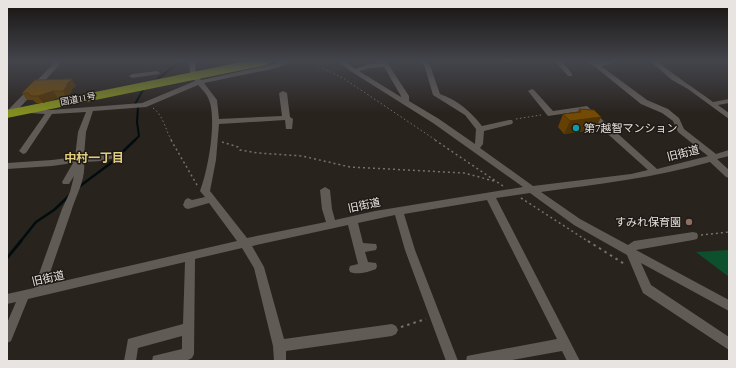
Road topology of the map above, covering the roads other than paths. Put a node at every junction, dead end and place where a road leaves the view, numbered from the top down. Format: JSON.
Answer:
{"nodes":[{"id":1,"x":44,"y":78,"type":"edge"},
{"id":2,"x":152,"y":78,"type":"edge"},
{"id":3,"x":180,"y":78,"type":"edge"},
{"id":4,"x":199,"y":78,"type":"edge"},
{"id":5,"x":201,"y":78,"type":"edge"},
{"id":6,"x":365,"y":78,"type":"edge"},
{"id":7,"x":394,"y":78,"type":"edge"},
{"id":8,"x":431,"y":78,"type":"edge"},
{"id":9,"x":613,"y":78,"type":"edge"},
{"id":10,"x":673,"y":78,"type":"edge"},
{"id":11,"x":196,"y":79,"type":"junction"},
{"id":12,"x":532,"y":92,"type":"dead end"},
{"id":13,"x":283,"y":93,"type":"dead end"},
{"id":14,"x":729,"y":101,"type":"edge"},
{"id":15,"x":405,"y":102,"type":"junction"},
{"id":16,"x":712,"y":104,"type":"junction"},
{"id":17,"x":31,"y":109,"type":"junction"},
{"id":18,"x":90,"y":110,"type":"junction"},
{"id":19,"x":50,"y":112,"type":"junction"},
{"id":20,"x":8,"y":113,"type":"edge"},
{"id":21,"x":729,"y":117,"type":"edge"},
{"id":22,"x":286,"y":118,"type":"junction"},
{"id":23,"x":216,"y":122,"type":"junction"},
{"id":24,"x":509,"y":122,"type":"road end"},
{"id":25,"x":289,"y":127,"type":"dead end"},
{"id":26,"x":480,"y":129,"type":"junction"},
{"id":27,"x":476,"y":148,"type":"junction"},
{"id":28,"x":23,"y":151,"type":"dead end"},
{"id":29,"x":729,"y":153,"type":"edge"},
{"id":30,"x":119,"y":154,"type":"dead end"},
{"id":31,"x":713,"y":157,"type":"junction"},
{"id":32,"x":79,"y":159,"type":"junction"},
{"id":33,"x":7,"y":166,"type":"edge"},
{"id":34,"x":655,"y":172,"type":"junction"},
{"id":35,"x":729,"y":175,"type":"edge"},
{"id":36,"x":66,"y":182,"type":"dead end"},
{"id":37,"x":325,"y":190,"type":"dead end"},
{"id":38,"x":533,"y":190,"type":"junction"},
{"id":39,"x":208,"y":195,"type":"junction"},
{"id":40,"x":490,"y":196,"type":"junction"},
{"id":41,"x":188,"y":202,"type":"dead end"},
{"id":42,"x":398,"y":211,"type":"junction"},
{"id":43,"x":352,"y":220,"type":"junction"},
{"id":44,"x":332,"y":224,"type":"junction"},
{"id":45,"x":693,"y":236,"type":"road end"},
{"id":46,"x":245,"y":243,"type":"junction"},
{"id":47,"x":372,"y":247,"type":"dead end"},
{"id":48,"x":359,"y":248,"type":"junction"},
{"id":49,"x":630,"y":250,"type":"junction"},
{"id":50,"x":190,"y":256,"type":"junction"},
{"id":51,"x":363,"y":267,"type":"dead end"},
{"id":52,"x":38,"y":292,"type":"junction"},
{"id":53,"x":24,"y":296,"type":"junction"},
{"id":54,"x":7,"y":299,"type":"edge"},
{"id":55,"x":729,"y":306,"type":"edge"},
{"id":56,"x":189,"y":328,"type":"junction"},
{"id":57,"x":392,"y":330,"type":"road end"},
{"id":58,"x":7,"y":337,"type":"edge"},
{"id":59,"x":565,"y":344,"type":"junction"},
{"id":60,"x":729,"y":344,"type":"edge"},
{"id":61,"x":279,"y":346,"type":"junction"},
{"id":62,"x":130,"y":361,"type":"edge"},
{"id":63,"x":158,"y":361,"type":"edge"},
{"id":64,"x":280,"y":361,"type":"edge"},
{"id":65,"x":452,"y":361,"type":"edge"},
{"id":66,"x":472,"y":361,"type":"edge"},
{"id":67,"x":574,"y":361,"type":"edge"}],
"edges":[{"from":1,"to":20,"type":"street"},
{"from":2,"to":17,"type":"highway","name":"国道11号"},
{"from":3,"to":11,"type":"highway","name":"国道11号"},
{"from":4,"to":11,"type":"highway","name":"国道11号"},
{"from":5,"to":11,"type":"street"},
{"from":6,"to":15,"type":"street"},
{"from":7,"to":15,"type":"street"},
{"from":8,"to":26,"type":"street"},
{"from":9,"to":31,"type":"street"},
{"from":10,"to":16,"type":"street"},
{"from":11,"to":18,"type":"street"},
{"from":11,"to":23,"type":"street"},
{"from":12,"to":34,"type":"street"},
{"from":13,"to":22,"type":"street"},
{"from":14,"to":16,"type":"street"},
{"from":15,"to":27,"type":"street"},
{"from":16,"to":21,"type":"street"},
{"from":17,"to":19,"type":"street"},
{"from":17,"to":20,"type":"highway","name":"国道11号"},
{"from":18,"to":19,"type":"street"},
{"from":18,"to":32,"type":"street"},
{"from":19,"to":28,"type":"street"},
{"from":22,"to":23,"type":"street"},
{"from":22,"to":25,"type":"street"},
{"from":23,"to":39,"type":"street"},
{"from":24,"to":26,"type":"street"},
{"from":26,"to":27,"type":"street"},
{"from":27,"to":38,"type":"street"},
{"from":29,"to":31,"type":"street","name":"旧街道"},
{"from":30,"to":32,"type":"street"},
{"from":31,"to":34,"type":"street","name":"旧街道"},
{"from":31,"to":35,"type":"street"},
{"from":32,"to":33,"type":"street"},
{"from":32,"to":36,"type":"street"},
{"from":32,"to":52,"type":"street"},
{"from":34,"to":38,"type":"street","name":"旧街道"},
{"from":37,"to":44,"type":"street"},
{"from":38,"to":40,"type":"street","name":"旧街道"},
{"from":38,"to":49,"type":"street"},
{"from":39,"to":41,"type":"street"},
{"from":39,"to":46,"type":"street"},
{"from":40,"to":42,"type":"street","name":"旧街道"},
{"from":40,"to":59,"type":"street"},
{"from":42,"to":43,"type":"street","name":"旧街道"},
{"from":42,"to":65,"type":"street"},
{"from":43,"to":44,"type":"street","name":"旧街道"},
{"from":43,"to":48,"type":"street"},
{"from":44,"to":46,"type":"street","name":"旧街道"},
{"from":45,"to":49,"type":"street"},
{"from":46,"to":50,"type":"street","name":"旧街道"},
{"from":46,"to":61,"type":"street"},
{"from":47,"to":48,"type":"street"},
{"from":48,"to":51,"type":"street"},
{"from":49,"to":55,"type":"street"},
{"from":49,"to":60,"type":"street"},
{"from":50,"to":52,"type":"street","name":"旧街道"},
{"from":50,"to":56,"type":"street"},
{"from":52,"to":53,"type":"street","name":"旧街道"},
{"from":53,"to":54,"type":"street","name":"旧街道"},
{"from":53,"to":58,"type":"street"},
{"from":56,"to":62,"type":"street"},
{"from":56,"to":63,"type":"street"},
{"from":57,"to":61,"type":"street"},
{"from":59,"to":66,"type":"street"},
{"from":59,"to":67,"type":"street"},
{"from":61,"to":64,"type":"street"}]}
